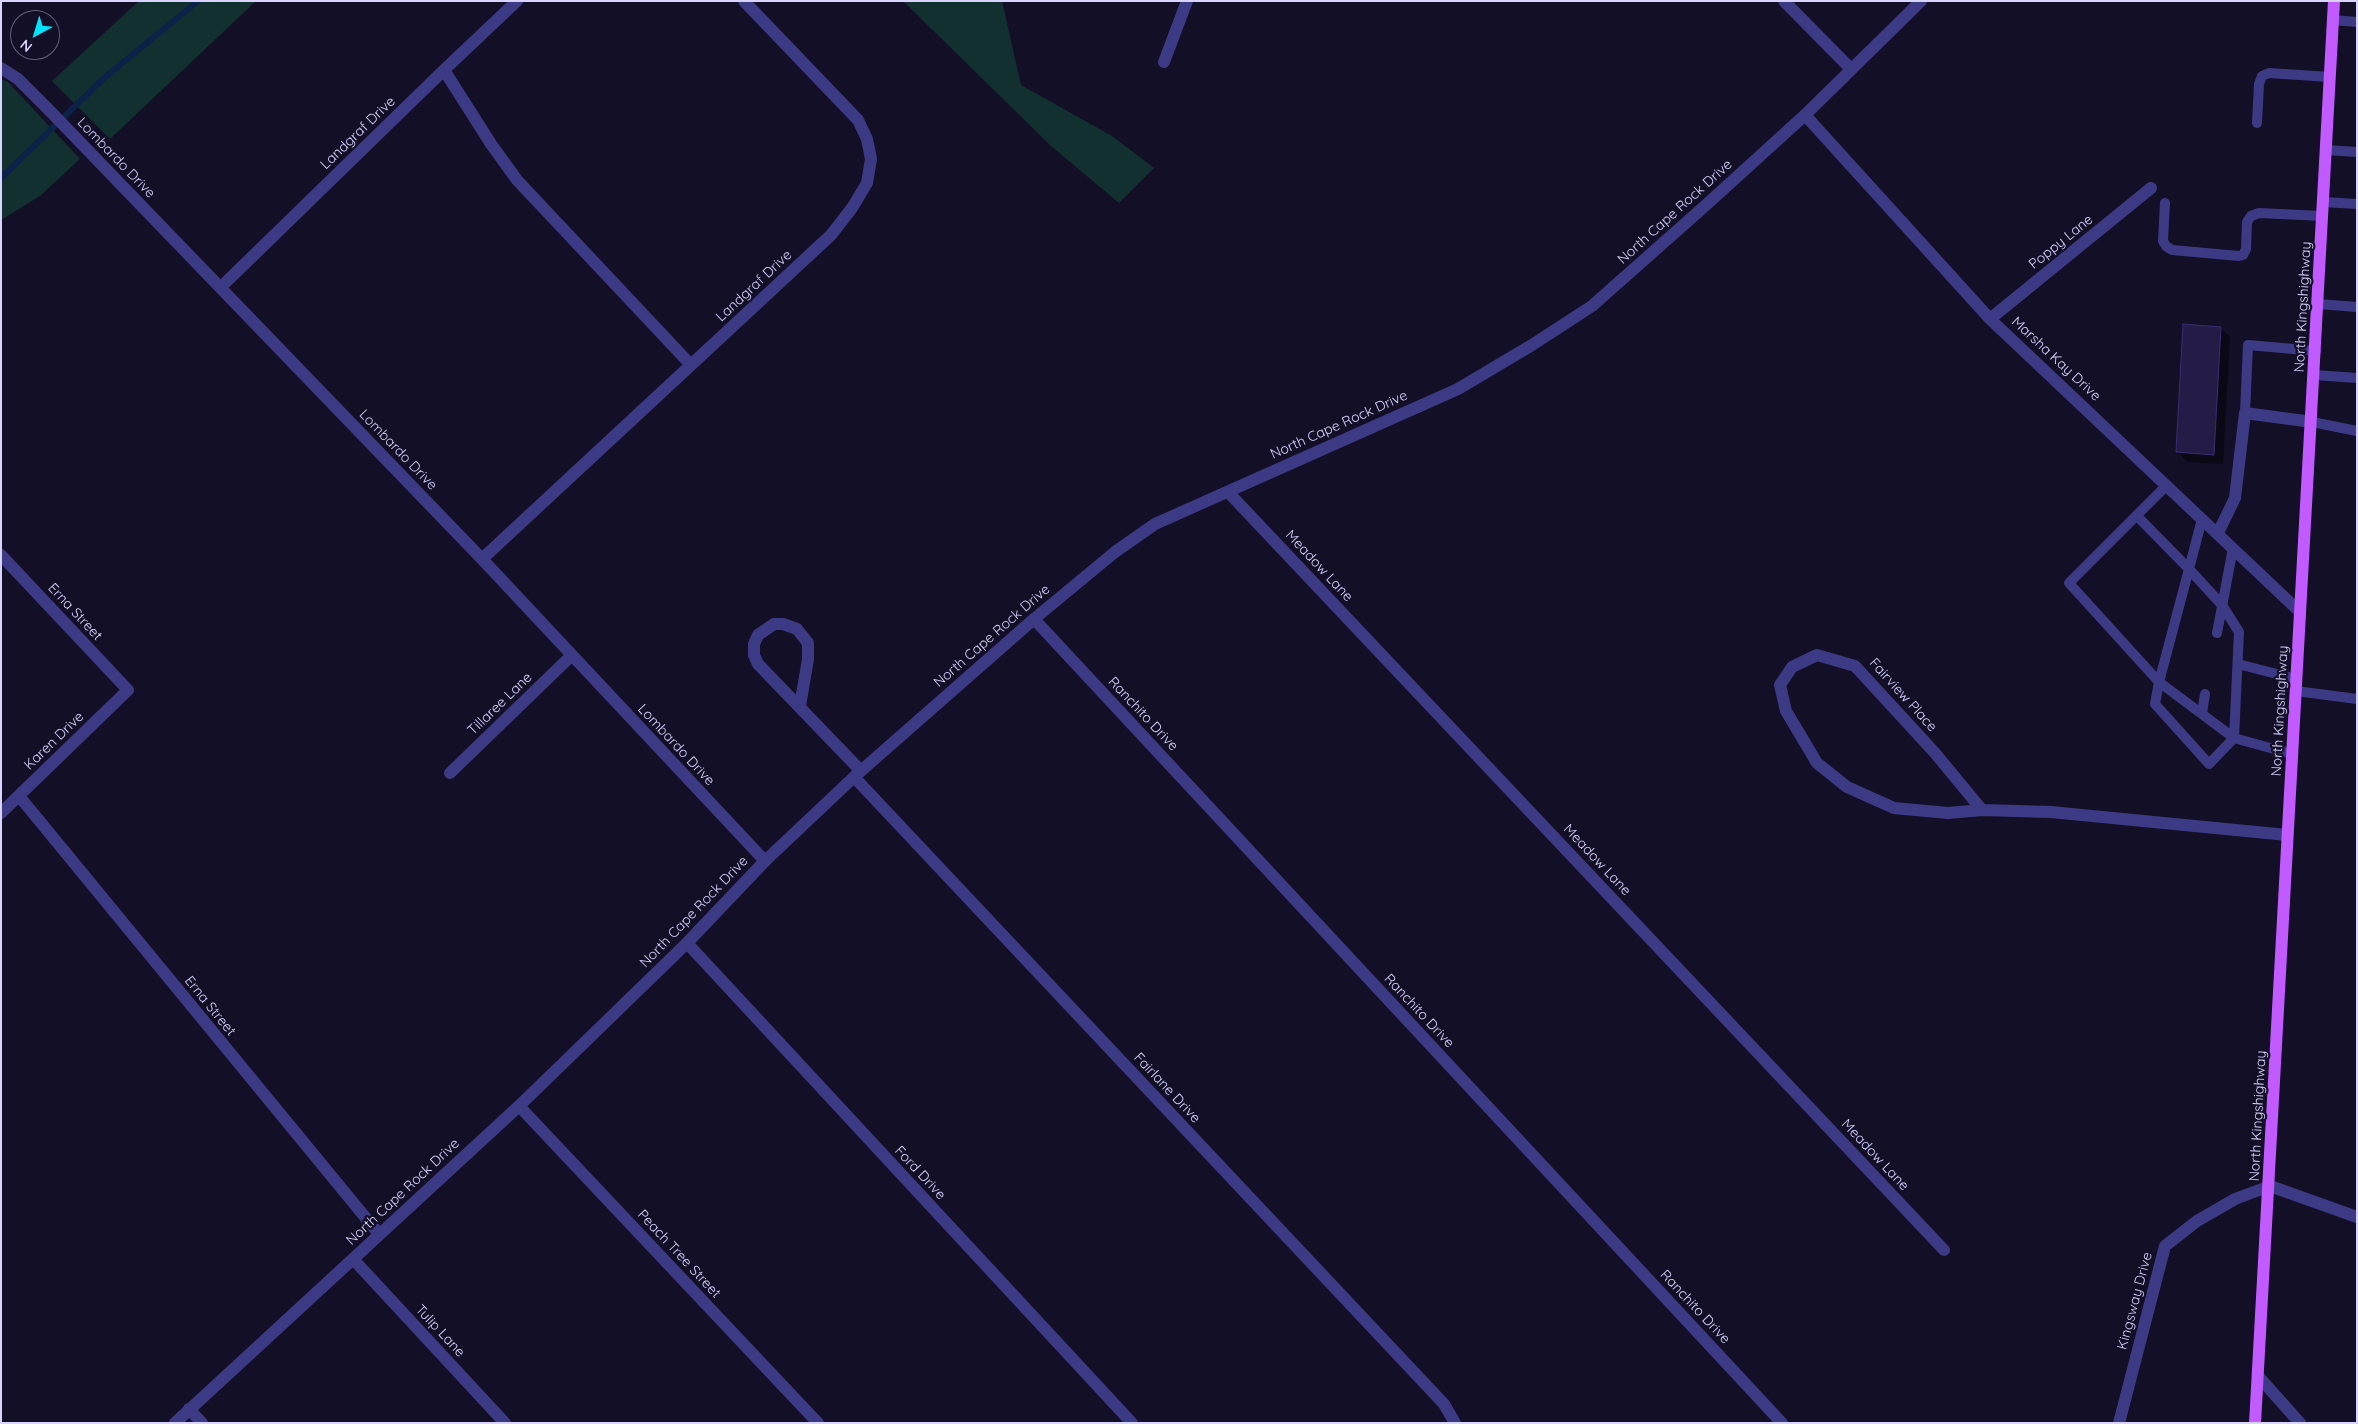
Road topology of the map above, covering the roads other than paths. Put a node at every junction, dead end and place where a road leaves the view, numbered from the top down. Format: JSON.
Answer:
{"nodes":[{"id":1,"x":517,"y":1,"type":"edge"},
{"id":2,"x":744,"y":1,"type":"edge"},
{"id":3,"x":1187,"y":1,"type":"edge"},
{"id":4,"x":1784,"y":1,"type":"edge"},
{"id":5,"x":1921,"y":1,"type":"edge"},
{"id":6,"x":2334,"y":1,"type":"edge"},
{"id":7,"x":2333,"y":20,"type":"junction"},
{"id":8,"x":2357,"y":22,"type":"edge"},
{"id":9,"x":1164,"y":62,"type":"dead end"},
{"id":10,"x":1,"y":68,"type":"edge"},
{"id":11,"x":1852,"y":69,"type":"junction"},
{"id":12,"x":444,"y":70,"type":"junction"},
{"id":13,"x":2330,"y":77,"type":"junction"},
{"id":14,"x":1805,"y":115,"type":"junction"},
{"id":15,"x":2257,"y":123,"type":"dead end"},
{"id":16,"x":2326,"y":150,"type":"junction"},
{"id":17,"x":2357,"y":152,"type":"edge"},
{"id":18,"x":2151,"y":188,"type":"dead end"},
{"id":19,"x":2323,"y":202,"type":"junction"},
{"id":20,"x":2165,"y":203,"type":"dead end"},
{"id":21,"x":2357,"y":204,"type":"edge"},
{"id":22,"x":2322,"y":216,"type":"junction"},
{"id":23,"x":221,"y":287,"type":"junction"},
{"id":24,"x":2318,"y":304,"type":"junction"},
{"id":25,"x":2357,"y":307,"type":"edge"},
{"id":26,"x":1990,"y":318,"type":"junction"},
{"id":27,"x":2316,"y":351,"type":"junction"},
{"id":28,"x":691,"y":365,"type":"junction"},
{"id":29,"x":2314,"y":375,"type":"junction"},
{"id":30,"x":2357,"y":378,"type":"edge"},
{"id":31,"x":2245,"y":414,"type":"junction"},
{"id":32,"x":2312,"y":422,"type":"junction"},
{"id":33,"x":2357,"y":431,"type":"edge"},
{"id":34,"x":2167,"y":485,"type":"junction"},
{"id":35,"x":1228,"y":492,"type":"junction"},
{"id":36,"x":2137,"y":516,"type":"junction"},
{"id":37,"x":2202,"y":518,"type":"junction"},
{"id":38,"x":2218,"y":533,"type":"junction"},
{"id":39,"x":2233,"y":548,"type":"junction"},
{"id":40,"x":1,"y":555,"type":"edge"},
{"id":41,"x":482,"y":559,"type":"junction"},
{"id":42,"x":2189,"y":569,"type":"junction"},
{"id":43,"x":2222,"y":605,"type":"junction"},
{"id":44,"x":2300,"y":612,"type":"junction"},
{"id":45,"x":1034,"y":619,"type":"junction"},
{"id":46,"x":2217,"y":633,"type":"dead end"},
{"id":47,"x":571,"y":656,"type":"junction"},
{"id":48,"x":2238,"y":664,"type":"junction"},
{"id":49,"x":2159,"y":682,"type":"junction"},
{"id":50,"x":2296,"y":685,"type":"junction"},
{"id":51,"x":128,"y":690,"type":"joint"},
{"id":52,"x":2206,"y":694,"type":"dead end"},
{"id":53,"x":2357,"y":699,"type":"edge"},
{"id":54,"x":800,"y":706,"type":"junction"},
{"id":55,"x":2202,"y":713,"type":"junction"},
{"id":56,"x":2234,"y":738,"type":"junction"},
{"id":57,"x":2292,"y":754,"type":"junction"},
{"id":58,"x":450,"y":773,"type":"dead end"},
{"id":59,"x":857,"y":774,"type":"junction"},
{"id":60,"x":19,"y":796,"type":"junction"},
{"id":61,"x":1982,"y":810,"type":"junction"},
{"id":62,"x":1,"y":813,"type":"edge"},
{"id":63,"x":2287,"y":835,"type":"junction"},
{"id":64,"x":765,"y":861,"type":"junction"},
{"id":65,"x":687,"y":944,"type":"junction"},
{"id":66,"x":520,"y":1106,"type":"junction"},
{"id":67,"x":2270,"y":1186,"type":"junction"},
{"id":68,"x":2357,"y":1217,"type":"edge"},
{"id":69,"x":379,"y":1234,"type":"junction"},
{"id":70,"x":1944,"y":1250,"type":"dead end"},
{"id":71,"x":353,"y":1259,"type":"junction"},
{"id":72,"x":2258,"y":1376,"type":"junction"},
{"id":73,"x":189,"y":1409,"type":"junction"},
{"id":74,"x":175,"y":1423,"type":"edge"},
{"id":75,"x":202,"y":1423,"type":"edge"},
{"id":76,"x":505,"y":1423,"type":"edge"},
{"id":77,"x":818,"y":1423,"type":"edge"},
{"id":78,"x":1132,"y":1423,"type":"edge"},
{"id":79,"x":1454,"y":1423,"type":"edge"},
{"id":80,"x":1782,"y":1423,"type":"edge"},
{"id":81,"x":2119,"y":1423,"type":"edge"},
{"id":82,"x":2255,"y":1423,"type":"edge"},
{"id":83,"x":2300,"y":1423,"type":"edge"}],
"edges":[{"from":1,"to":12,"type":"street","name":"Landgraf Drive"},
{"from":2,"to":28,"type":"street","name":"Landgraf Drive"},
{"from":3,"to":9,"type":"street"},
{"from":4,"to":11,"type":"street"},
{"from":5,"to":11,"type":"street","name":"North Cape Rock Drive"},
{"from":6,"to":7,"type":"main road","name":"North Kingshighway"},
{"from":7,"to":8,"type":"lane"},
{"from":7,"to":13,"type":"main road","name":"North Kingshighway"},
{"from":10,"to":23,"type":"street","name":"Lombardo Drive"},
{"from":11,"to":14,"type":"street","name":"North Cape Rock Drive"},
{"from":12,"to":23,"type":"street","name":"Landgraf Drive"},
{"from":12,"to":28,"type":"street"},
{"from":13,"to":15,"type":"lane"},
{"from":13,"to":16,"type":"main road","name":"North Kingshighway"},
{"from":14,"to":26,"type":"street","name":"Marsha Kay Drive"},
{"from":14,"to":35,"type":"street","name":"North Cape Rock Drive"},
{"from":16,"to":17,"type":"lane"},
{"from":16,"to":19,"type":"main road","name":"North Kingshighway"},
{"from":18,"to":26,"type":"street","name":"Poppy Lane"},
{"from":19,"to":21,"type":"lane"},
{"from":19,"to":22,"type":"main road","name":"North Kingshighway"},
{"from":20,"to":22,"type":"lane"},
{"from":22,"to":24,"type":"main road","name":"North Kingshighway"},
{"from":23,"to":41,"type":"street","name":"Lombardo Drive"},
{"from":24,"to":25,"type":"lane"},
{"from":24,"to":27,"type":"main road","name":"North Kingshighway"},
{"from":26,"to":34,"type":"street","name":"Marsha Kay Drive"},
{"from":27,"to":29,"type":"main road","name":"North Kingshighway"},
{"from":27,"to":31,"type":"lane"},
{"from":28,"to":41,"type":"street","name":"Landgraf Drive"},
{"from":29,"to":30,"type":"lane"},
{"from":29,"to":32,"type":"main road","name":"North Kingshighway"},
{"from":31,"to":32,"type":"street"},
{"from":31,"to":38,"type":"street"},
{"from":32,"to":33,"type":"lane"},
{"from":32,"to":44,"type":"main road","name":"North Kingshighway"},
{"from":34,"to":36,"type":"lane"},
{"from":34,"to":37,"type":"street","name":"Marsha Kay Drive"},
{"from":35,"to":45,"type":"street","name":"North Cape Rock Drive"},
{"from":35,"to":70,"type":"street","name":"Meadow Lane"},
{"from":36,"to":42,"type":"lane"},
{"from":36,"to":49,"type":"lane"},
{"from":37,"to":38,"type":"street","name":"Marsha Kay Drive"},
{"from":37,"to":42,"type":"lane"},
{"from":38,"to":39,"type":"street","name":"Marsha Kay Drive"},
{"from":39,"to":43,"type":"lane"},
{"from":39,"to":44,"type":"street","name":"Marsha Kay Drive"},
{"from":40,"to":51,"type":"street","name":"Erna Street"},
{"from":41,"to":47,"type":"street","name":"Lombardo Drive"},
{"from":42,"to":43,"type":"lane"},
{"from":42,"to":49,"type":"lane"},
{"from":43,"to":46,"type":"lane"},
{"from":43,"to":48,"type":"lane"},
{"from":44,"to":50,"type":"main road","name":"North Kingshighway"},
{"from":45,"to":59,"type":"street","name":"North Cape Rock Drive"},
{"from":45,"to":80,"type":"street","name":"Ranchito Drive"},
{"from":47,"to":58,"type":"street","name":"Tillaree Lane"},
{"from":47,"to":64,"type":"street","name":"Lombardo Drive"},
{"from":48,"to":50,"type":"lane"},
{"from":48,"to":56,"type":"lane"},
{"from":49,"to":55,"type":"lane"},
{"from":49,"to":56,"type":"lane"},
{"from":50,"to":53,"type":"lane"},
{"from":50,"to":57,"type":"main road","name":"North Kingshighway"},
{"from":51,"to":60,"type":"street","name":"Karen Drive"},
{"from":52,"to":55,"type":"lane"},
{"from":54,"to":54,"type":"street","name":"Fairlane Drive"},
{"from":54,"to":59,"type":"street","name":"Fairlane Drive"},
{"from":55,"to":56,"type":"lane"},
{"from":56,"to":57,"type":"lane"},
{"from":57,"to":63,"type":"main road","name":"North Kingshighway"},
{"from":59,"to":64,"type":"street","name":"North Cape Rock Drive"},
{"from":59,"to":79,"type":"street","name":"Fairlane Drive"},
{"from":60,"to":62,"type":"street","name":"Karen Drive"},
{"from":60,"to":69,"type":"street","name":"Erna Street"},
{"from":61,"to":61,"type":"street","name":"Fairview Place"},
{"from":61,"to":63,"type":"street","name":"Fairview Place"},
{"from":63,"to":67,"type":"main road","name":"North Kingshighway"},
{"from":64,"to":65,"type":"street","name":"North Cape Rock Drive"},
{"from":65,"to":66,"type":"street","name":"North Cape Rock Drive"},
{"from":65,"to":78,"type":"street","name":"Ford Drive"},
{"from":66,"to":69,"type":"street","name":"North Cape Rock Drive"},
{"from":66,"to":77,"type":"street","name":"Peach Tree Street"},
{"from":67,"to":68,"type":"street"},
{"from":67,"to":72,"type":"main road","name":"North Kingshighway"},
{"from":67,"to":81,"type":"street","name":"Kingsway Drive"},
{"from":69,"to":71,"type":"street","name":"North Cape Rock Drive"},
{"from":71,"to":73,"type":"street","name":"North Cape Rock Drive"},
{"from":71,"to":76,"type":"street","name":"Tulip Lane"},
{"from":72,"to":82,"type":"main road","name":"North Kingshighway"},
{"from":72,"to":83,"type":"street"},
{"from":73,"to":74,"type":"street","name":"North Cape Rock Drive"},
{"from":73,"to":75,"type":"street"}]}
